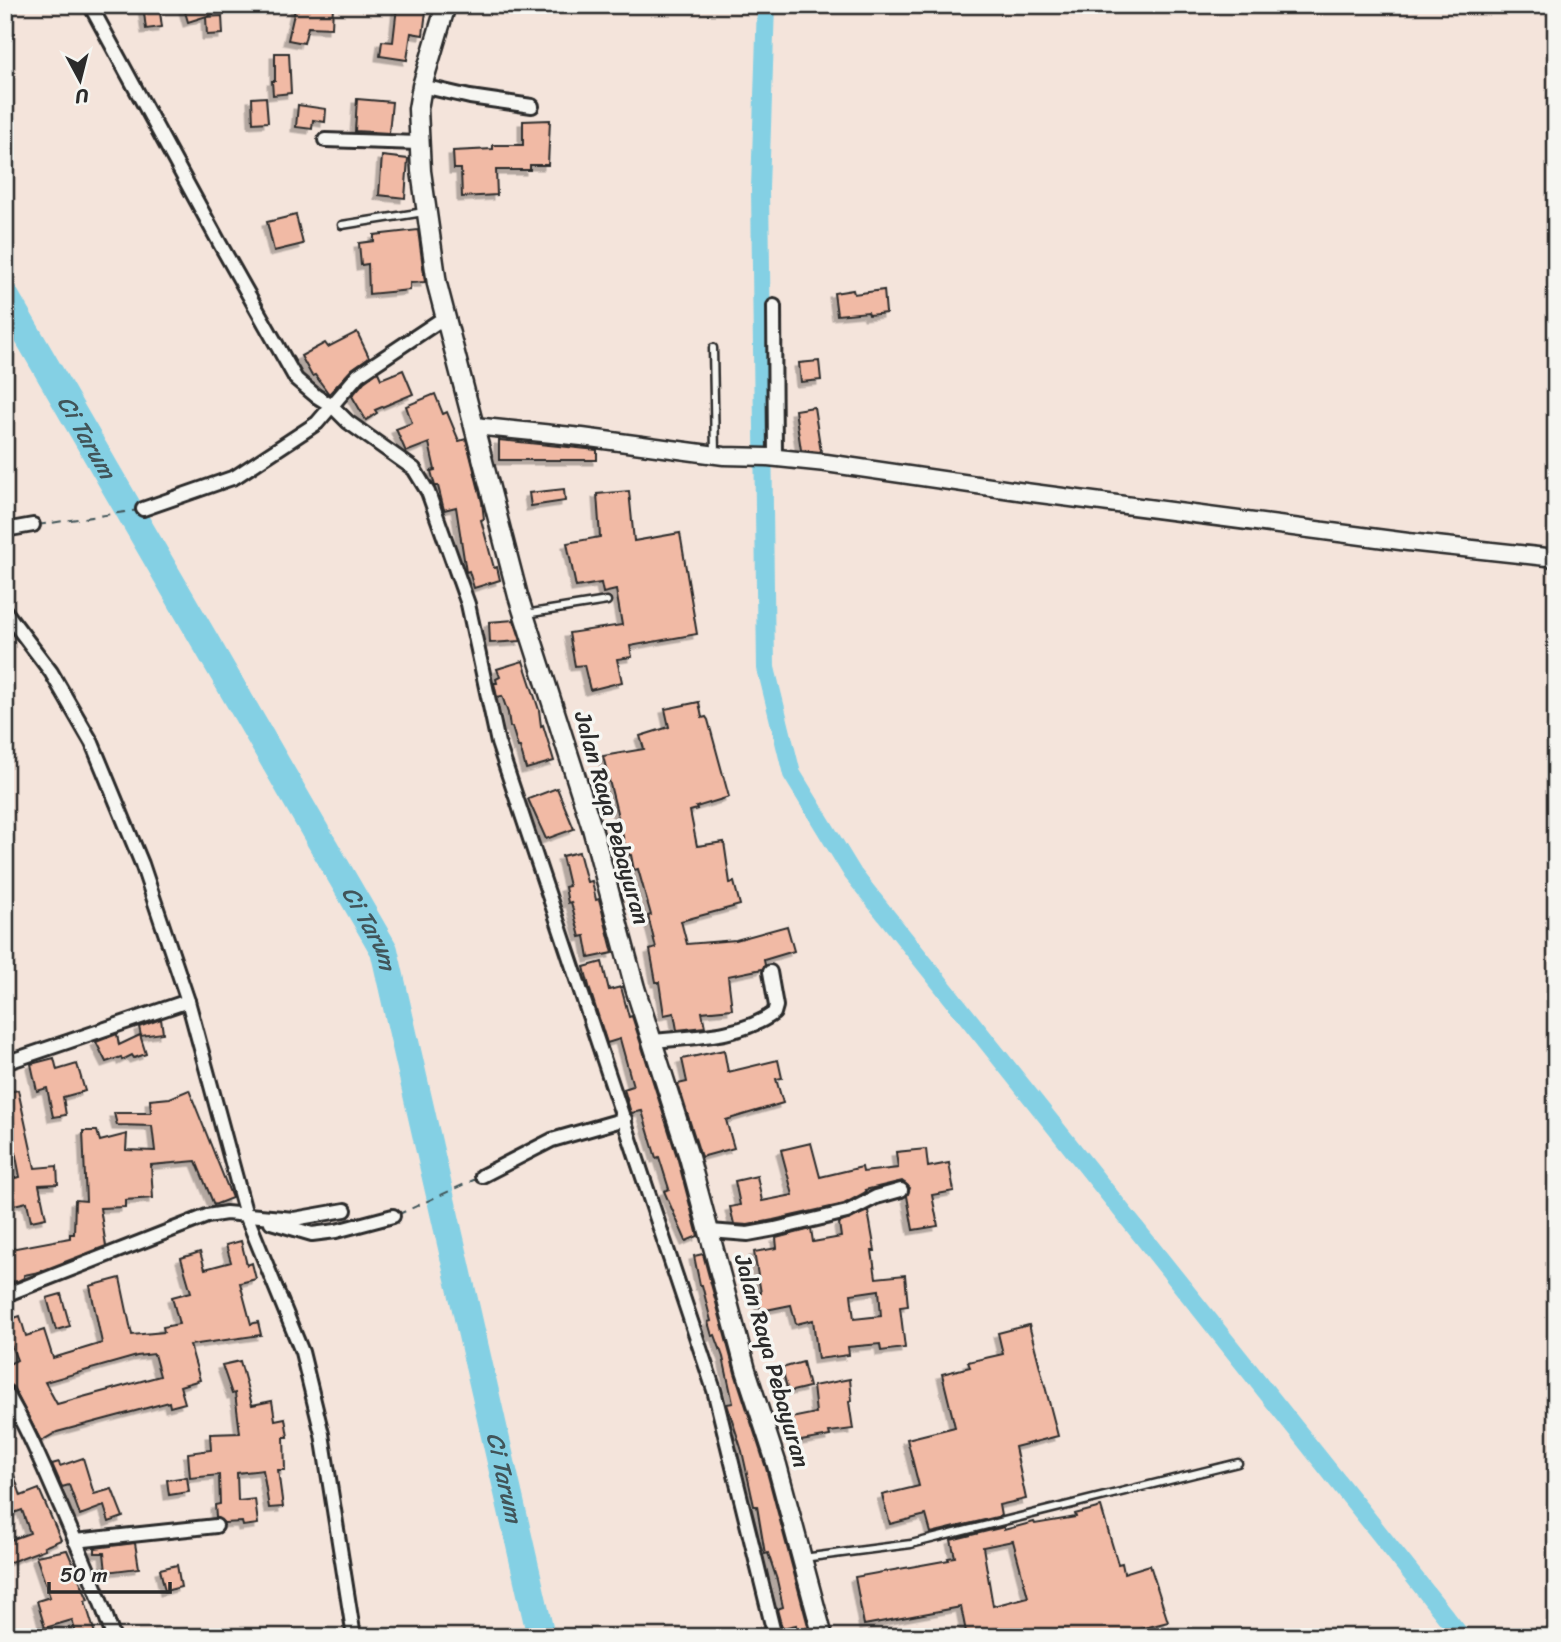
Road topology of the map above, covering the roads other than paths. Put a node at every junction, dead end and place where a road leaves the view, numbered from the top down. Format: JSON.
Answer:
{"nodes":[{"id":1,"x":90,"y":5,"type":"edge"},
{"id":2,"x":446,"y":5,"type":"edge"},
{"id":3,"x":422,"y":86,"type":"junction"},
{"id":4,"x":532,"y":106,"type":"dead end"},
{"id":5,"x":325,"y":140,"type":"dead end"},
{"id":6,"x":419,"y":143,"type":"junction"},
{"id":7,"x":426,"y":212,"type":"junction"},
{"id":8,"x":342,"y":225,"type":"dead end"},
{"id":9,"x":774,"y":306,"type":"dead end"},
{"id":10,"x":445,"y":317,"type":"junction"},
{"id":11,"x":713,"y":348,"type":"dead end"},
{"id":12,"x":332,"y":406,"type":"junction"},
{"id":13,"x":474,"y":426,"type":"junction"},
{"id":14,"x":719,"y":455,"type":"junction"},
{"id":15,"x":771,"y":457,"type":"junction"},
{"id":16,"x":143,"y":509,"type":"dead end"},
{"id":17,"x":33,"y":525,"type":"dead end"},
{"id":18,"x":5,"y":530,"type":"edge"},
{"id":19,"x":1556,"y":558,"type":"edge"},
{"id":20,"x":607,"y":601,"type":"dead end"},
{"id":21,"x":5,"y":611,"type":"edge"},
{"id":22,"x":523,"y":614,"type":"junction"},
{"id":23,"x":770,"y":972,"type":"dead end"},
{"id":24,"x":188,"y":1001,"type":"junction"},
{"id":25,"x":654,"y":1041,"type":"junction"},
{"id":26,"x":5,"y":1063,"type":"edge"},
{"id":27,"x":625,"y":1119,"type":"junction"},
{"id":28,"x":482,"y":1176,"type":"dead end"},
{"id":29,"x":901,"y":1190,"type":"dead end"},
{"id":30,"x":345,"y":1210,"type":"dead end"},
{"id":31,"x":246,"y":1215,"type":"junction"},
{"id":32,"x":393,"y":1216,"type":"dead end"},
{"id":33,"x":710,"y":1231,"type":"junction"},
{"id":34,"x":5,"y":1295,"type":"edge"},
{"id":35,"x":5,"y":1391,"type":"edge"},
{"id":36,"x":1238,"y":1463,"type":"dead end"},
{"id":37,"x":216,"y":1526,"type":"dead end"},
{"id":38,"x":75,"y":1541,"type":"junction"},
{"id":39,"x":802,"y":1558,"type":"junction"},
{"id":40,"x":113,"y":1637,"type":"edge"},
{"id":41,"x":354,"y":1637,"type":"edge"},
{"id":42,"x":775,"y":1637,"type":"edge"},
{"id":43,"x":822,"y":1637,"type":"edge"}],
"edges":[{"from":1,"to":12,"type":"street"},
{"from":2,"to":3,"type":"main road","name":"Jalan Raya Pebayuran"},
{"from":3,"to":4,"type":"street"},
{"from":3,"to":6,"type":"main road","name":"Jalan Raya Pebayuran"},
{"from":5,"to":6,"type":"street"},
{"from":6,"to":7,"type":"main road","name":"Jalan Raya Pebayuran"},
{"from":7,"to":8,"type":"lane"},
{"from":7,"to":10,"type":"main road","name":"Jalan Raya Pebayuran"},
{"from":9,"to":15,"type":"street"},
{"from":10,"to":12,"type":"street"},
{"from":10,"to":13,"type":"main road","name":"Jalan Raya Pebayuran"},
{"from":11,"to":14,"type":"lane"},
{"from":12,"to":16,"type":"street"},
{"from":12,"to":27,"type":"street"},
{"from":13,"to":14,"type":"street"},
{"from":13,"to":22,"type":"main road","name":"Jalan Raya Pebayuran"},
{"from":14,"to":15,"type":"street"},
{"from":15,"to":19,"type":"street"},
{"from":17,"to":18,"type":"street"},
{"from":20,"to":22,"type":"lane"},
{"from":21,"to":24,"type":"street"},
{"from":22,"to":25,"type":"main road","name":"Jalan Raya Pebayuran"},
{"from":23,"to":25,"type":"street"},
{"from":24,"to":26,"type":"street"},
{"from":24,"to":31,"type":"street"},
{"from":25,"to":33,"type":"main road","name":"Jalan Raya Pebayuran"},
{"from":27,"to":28,"type":"street"},
{"from":27,"to":42,"type":"street"},
{"from":29,"to":33,"type":"street"},
{"from":30,"to":31,"type":"street"},
{"from":31,"to":32,"type":"street"},
{"from":31,"to":34,"type":"street"},
{"from":31,"to":41,"type":"street"},
{"from":33,"to":39,"type":"main road","name":"Jalan Raya Pebayuran"},
{"from":35,"to":38,"type":"street"},
{"from":36,"to":39,"type":"lane"},
{"from":37,"to":38,"type":"street"},
{"from":38,"to":40,"type":"street"},
{"from":39,"to":43,"type":"main road","name":"Jalan Raya Pebayuran"}]}
